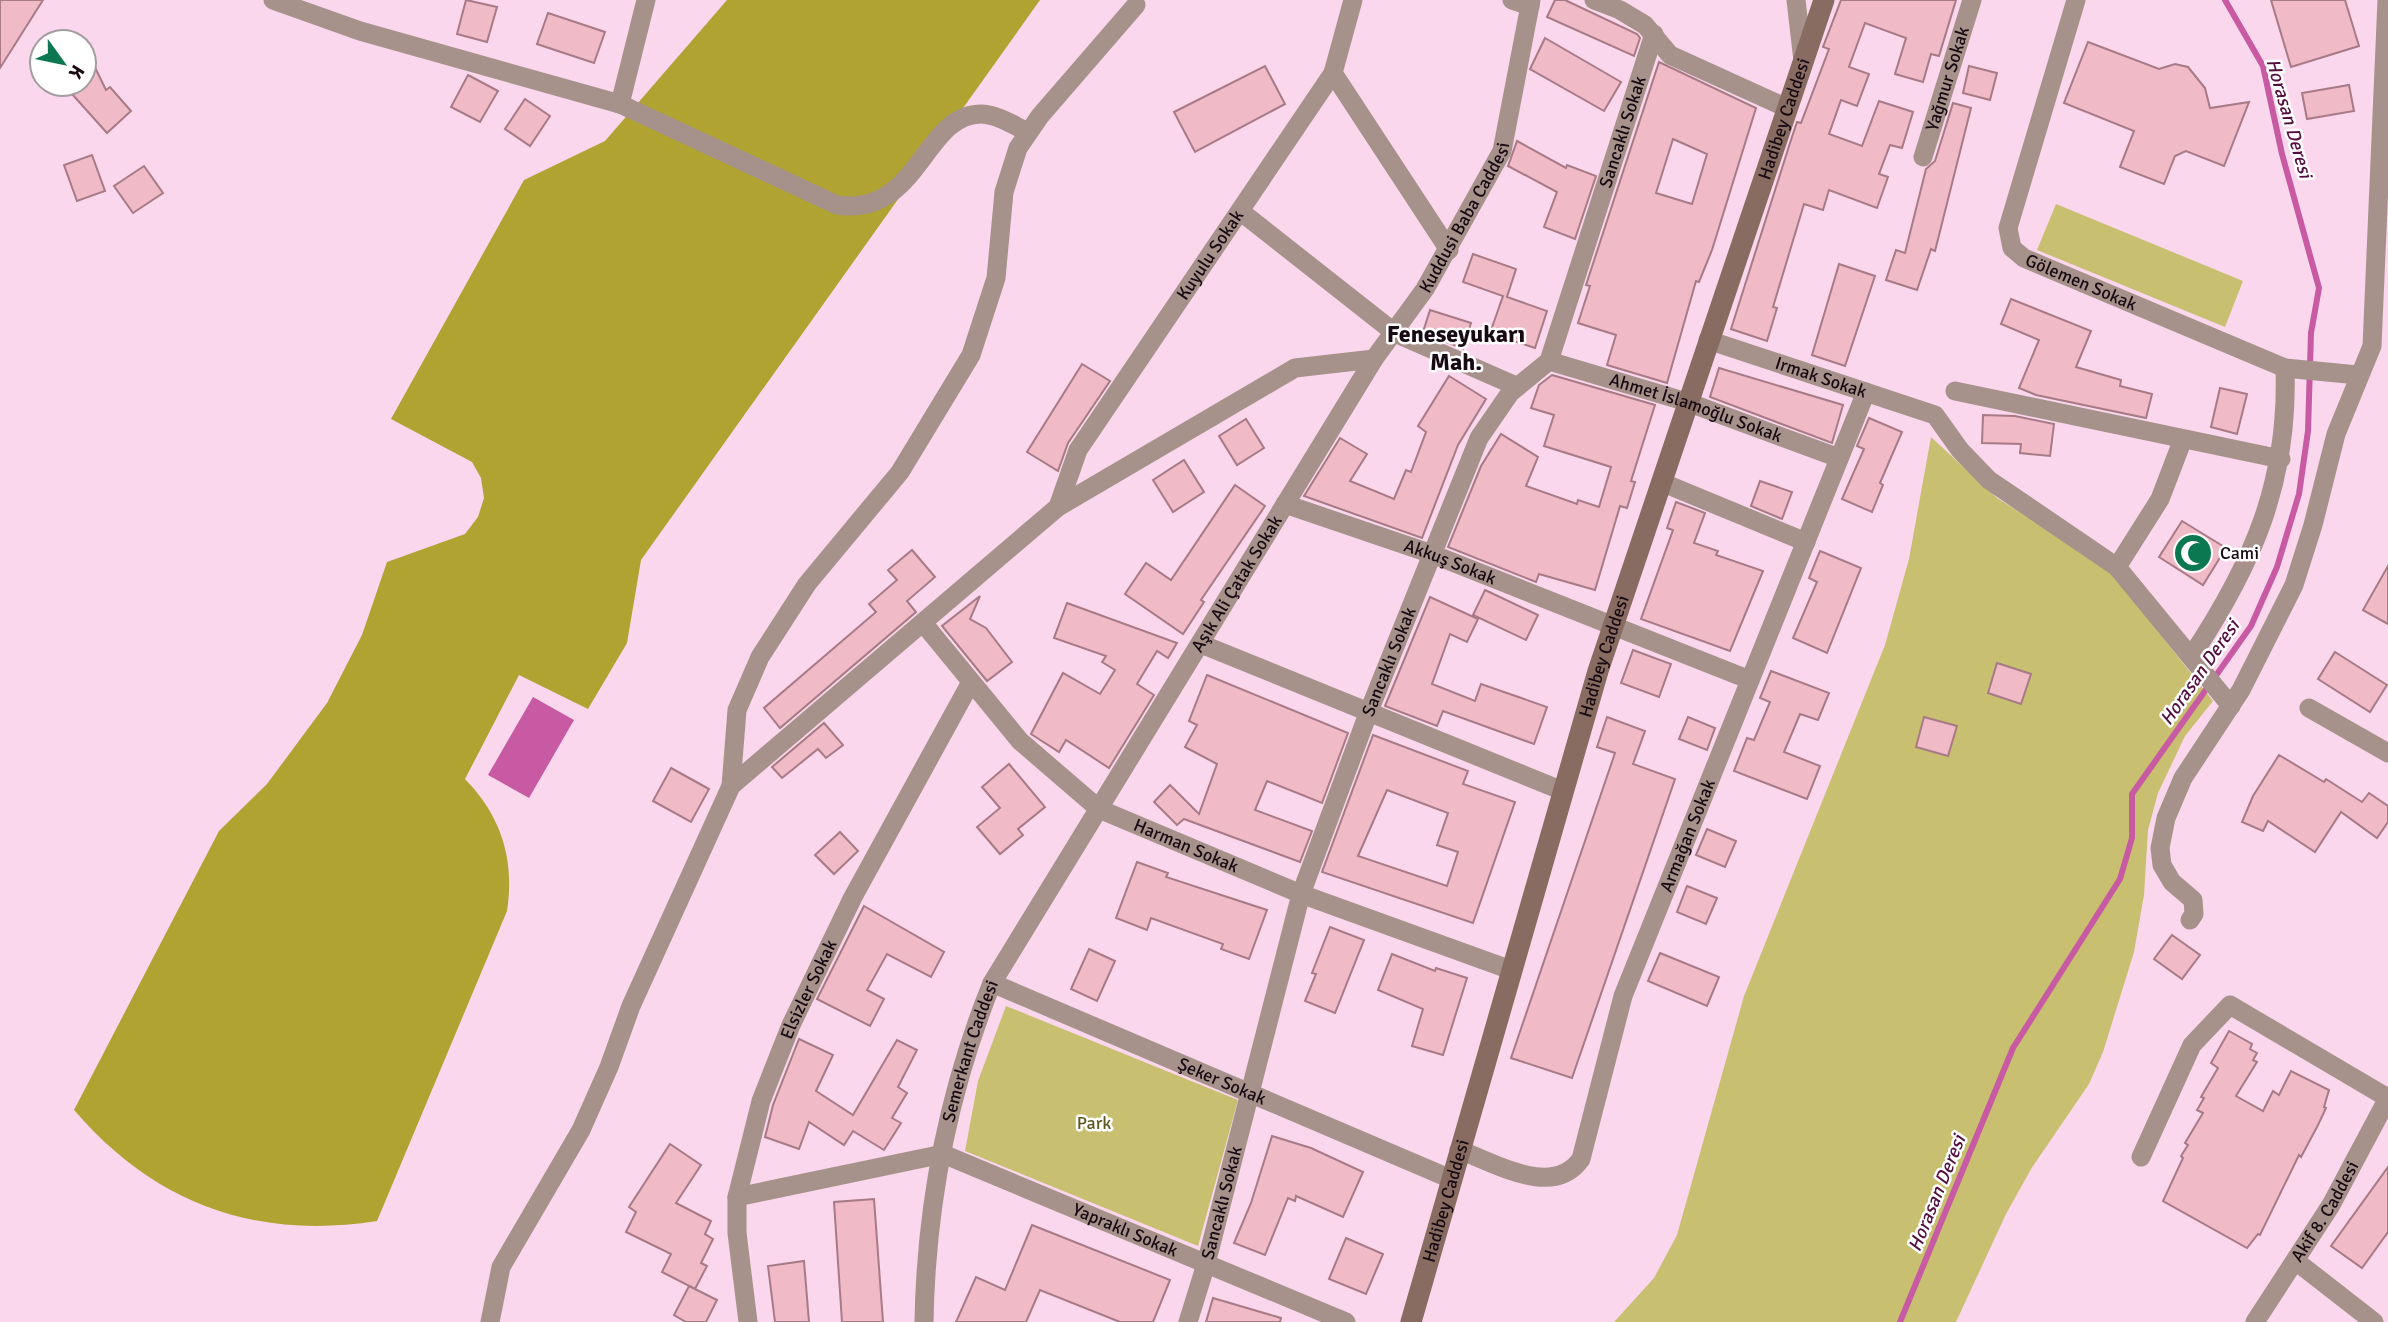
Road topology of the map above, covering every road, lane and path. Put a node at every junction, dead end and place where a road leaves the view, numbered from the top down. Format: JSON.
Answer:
{"nodes":[{"id":1,"x":273,"y":0,"type":"edge"},
{"id":2,"x":646,"y":0,"type":"edge"},
{"id":3,"x":1353,"y":0,"type":"edge"},
{"id":4,"x":1594,"y":0,"type":"edge"},
{"id":5,"x":1796,"y":0,"type":"edge"},
{"id":6,"x":1824,"y":0,"type":"edge"},
{"id":7,"x":1972,"y":0,"type":"edge"},
{"id":8,"x":2076,"y":0,"type":"edge"},
{"id":9,"x":2387,"y":0,"type":"edge"},
{"id":10,"x":1524,"y":2,"type":"edge"},
{"id":11,"x":1136,"y":5,"type":"dead end"},
{"id":12,"x":1654,"y":34,"type":"junction"},
{"id":13,"x":1803,"y":61,"type":"junction"},
{"id":14,"x":1333,"y":73,"type":"junction"},
{"id":15,"x":620,"y":104,"type":"junction"},
{"id":16,"x":1787,"y":108,"type":"junction"},
{"id":17,"x":1028,"y":132,"type":"junction"},
{"id":18,"x":1923,"y":157,"type":"dead end"},
{"id":19,"x":1240,"y":211,"type":"junction"},
{"id":20,"x":1449,"y":250,"type":"junction"},
{"id":21,"x":1395,"y":333,"type":"junction"},
{"id":22,"x":1707,"y":340,"type":"junction"},
{"id":23,"x":1374,"y":359,"type":"junction"},
{"id":24,"x":1549,"y":361,"type":"junction"},
{"id":25,"x":2285,"y":368,"type":"junction"},
{"id":26,"x":2358,"y":375,"type":"junction"},
{"id":27,"x":1516,"y":386,"type":"junction"},
{"id":28,"x":1955,"y":391,"type":"dead end"},
{"id":29,"x":1866,"y":392,"type":"junction"},
{"id":30,"x":1687,"y":402,"type":"junction"},
{"id":31,"x":2183,"y":439,"type":"junction"},
{"id":32,"x":1839,"y":458,"type":"junction"},
{"id":33,"x":2281,"y":459,"type":"junction"},
{"id":34,"x":1661,"y":482,"type":"junction"},
{"id":35,"x":1285,"y":504,"type":"junction"},
{"id":36,"x":1058,"y":507,"type":"junction"},
{"id":37,"x":1806,"y":542,"type":"junction"},
{"id":38,"x":1432,"y":554,"type":"junction"},
{"id":39,"x":2117,"y":567,"type":"junction"},
{"id":40,"x":924,"y":624,"type":"junction"},
{"id":41,"x":1614,"y":625,"type":"junction"},
{"id":42,"x":1201,"y":644,"type":"junction"},
{"id":43,"x":2191,"y":657,"type":"junction"},
{"id":44,"x":1750,"y":680,"type":"junction"},
{"id":45,"x":971,"y":682,"type":"junction"},
{"id":46,"x":2231,"y":706,"type":"junction"},
{"id":47,"x":2309,"y":708,"type":"dead end"},
{"id":48,"x":1369,"y":711,"type":"junction"},
{"id":49,"x":2388,"y":753,"type":"edge"},
{"id":50,"x":732,"y":786,"type":"junction"},
{"id":51,"x":1563,"y":791,"type":"junction"},
{"id":52,"x":1099,"y":809,"type":"junction"},
{"id":53,"x":1301,"y":894,"type":"junction"},
{"id":54,"x":2190,"y":920,"type":"dead end"},
{"id":55,"x":1511,"y":970,"type":"junction"},
{"id":56,"x":992,"y":984,"type":"junction"},
{"id":57,"x":1248,"y":1093,"type":"junction"},
{"id":58,"x":2388,"y":1098,"type":"edge"},
{"id":59,"x":1459,"y":1150,"type":"junction"},
{"id":60,"x":943,"y":1154,"type":"junction"},
{"id":61,"x":2141,"y":1157,"type":"dead end"},
{"id":62,"x":1451,"y":1179,"type":"junction"},
{"id":63,"x":737,"y":1197,"type":"junction"},
{"id":64,"x":2297,"y":1262,"type":"junction"},
{"id":65,"x":1206,"y":1264,"type":"junction"},
{"id":66,"x":490,"y":1322,"type":"edge"},
{"id":67,"x":748,"y":1322,"type":"edge"},
{"id":68,"x":924,"y":1322,"type":"edge"},
{"id":69,"x":1188,"y":1322,"type":"edge"},
{"id":70,"x":1346,"y":1322,"type":"edge"},
{"id":71,"x":1411,"y":1322,"type":"edge"},
{"id":72,"x":2255,"y":1322,"type":"edge"},
{"id":73,"x":2374,"y":1322,"type":"edge"}],
"edges":[{"from":1,"to":15,"type":"street"},
{"from":2,"to":15,"type":"street"},
{"from":3,"to":14,"type":"street","name":"Kuyulu Sokak"},
{"from":4,"to":12,"type":"street"},
{"from":5,"to":13,"type":"street"},
{"from":6,"to":13,"type":"main road","name":"Hadibey Caddesi"},
{"from":7,"to":18,"type":"street","name":"Yağmur Sokak"},
{"from":8,"to":25,"type":"street","name":"Gölemen Sokak"},
{"from":9,"to":26,"type":"street"},
{"from":10,"to":20,"type":"street","name":"Kuddusi Baba Caddesi"},
{"from":11,"to":17,"type":"street"},
{"from":12,"to":16,"type":"street"},
{"from":12,"to":24,"type":"street","name":"Sancaklı Sokak"},
{"from":13,"to":16,"type":"main road","name":"Hadibey Caddesi"},
{"from":14,"to":19,"type":"street","name":"Kuyulu Sokak"},
{"from":14,"to":20,"type":"street"},
{"from":15,"to":17,"type":"street"},
{"from":16,"to":22,"type":"main road","name":"Hadibey Caddesi"},
{"from":17,"to":50,"type":"street"},
{"from":19,"to":21,"type":"street"},
{"from":19,"to":36,"type":"street","name":"Kuyulu Sokak"},
{"from":20,"to":21,"type":"street","name":"Kuddusi Baba Caddesi"},
{"from":21,"to":23,"type":"street","name":"Kuddusi Baba Caddesi"},
{"from":21,"to":27,"type":"street"},
{"from":22,"to":29,"type":"street","name":"Irmak Sokak"},
{"from":22,"to":30,"type":"main road","name":"Hadibey Caddesi"},
{"from":23,"to":35,"type":"street","name":"Aşık Ali Çatak Sokak"},
{"from":23,"to":36,"type":"street"},
{"from":24,"to":27,"type":"street","name":"Sancaklı Sokak"},
{"from":24,"to":30,"type":"street","name":"Ahmet İslamoğlu Sokak"},
{"from":25,"to":26,"type":"street","name":"Gölemen Sokak"},
{"from":25,"to":33,"type":"street"},
{"from":26,"to":46,"type":"street"},
{"from":27,"to":38,"type":"street","name":"Sancaklı Sokak"},
{"from":28,"to":31,"type":"street"},
{"from":29,"to":32,"type":"street","name":"Armağan Sokak"},
{"from":29,"to":39,"type":"street","name":"Irmak Sokak"},
{"from":30,"to":32,"type":"street","name":"Ahmet İslamoğlu Sokak"},
{"from":30,"to":34,"type":"main road","name":"Hadibey Caddesi"},
{"from":31,"to":33,"type":"street"},
{"from":31,"to":39,"type":"street"},
{"from":32,"to":37,"type":"street","name":"Armağan Sokak"},
{"from":33,"to":43,"type":"street"},
{"from":34,"to":37,"type":"street"},
{"from":34,"to":41,"type":"main road","name":"Hadibey Caddesi"},
{"from":35,"to":38,"type":"street","name":"Akkuş Sokak"},
{"from":35,"to":42,"type":"street","name":"Aşık Ali Çatak Sokak"},
{"from":36,"to":40,"type":"street"},
{"from":37,"to":44,"type":"street","name":"Armağan Sokak"},
{"from":38,"to":41,"type":"street","name":"Akkuş Sokak"},
{"from":38,"to":48,"type":"street","name":"Sancaklı Sokak"},
{"from":39,"to":43,"type":"street"},
{"from":40,"to":45,"type":"street","name":"Harman Sokak"},
{"from":40,"to":50,"type":"street"},
{"from":41,"to":44,"type":"street","name":"Akkuş Sokak"},
{"from":41,"to":51,"type":"main road","name":"Hadibey Caddesi"},
{"from":42,"to":48,"type":"street"},
{"from":42,"to":52,"type":"street","name":"Aşık Ali Çatak Sokak"},
{"from":43,"to":46,"type":"street"},
{"from":44,"to":59,"type":"street","name":"Armağan Sokak"},
{"from":45,"to":52,"type":"street","name":"Harman Sokak"},
{"from":45,"to":63,"type":"street","name":"Elsizler Sokak"},
{"from":46,"to":54,"type":"street"},
{"from":47,"to":49,"type":"street"},
{"from":48,"to":51,"type":"street"},
{"from":48,"to":53,"type":"street","name":"Sancaklı Sokak"},
{"from":50,"to":66,"type":"street"},
{"from":51,"to":55,"type":"main road","name":"Hadibey Caddesi"},
{"from":52,"to":53,"type":"street","name":"Harman Sokak"},
{"from":52,"to":56,"type":"street","name":"Semerkant Caddesi"},
{"from":53,"to":55,"type":"street","name":"Harman Sokak"},
{"from":53,"to":57,"type":"street","name":"Sancaklı Sokak"},
{"from":55,"to":59,"type":"main road","name":"Hadibey Caddesi"},
{"from":56,"to":57,"type":"street","name":"Şeker Sokak"},
{"from":56,"to":60,"type":"street","name":"Semerkant Caddesi"},
{"from":57,"to":62,"type":"street","name":"Şeker Sokak"},
{"from":57,"to":65,"type":"street","name":"Sancaklı Sokak"},
{"from":58,"to":61,"type":"street"},
{"from":58,"to":64,"type":"street","name":"Akif 8. Caddesi"},
{"from":59,"to":62,"type":"main road","name":"Hadibey Caddesi"},
{"from":60,"to":63,"type":"street"},
{"from":60,"to":65,"type":"street","name":"Yapraklı Sokak"},
{"from":60,"to":68,"type":"street","name":"Semerkant Caddesi"},
{"from":62,"to":71,"type":"main road","name":"Hadibey Caddesi"},
{"from":63,"to":67,"type":"street","name":"Elsizler Sokak"},
{"from":64,"to":72,"type":"street","name":"Akif 8. Caddesi"},
{"from":64,"to":73,"type":"street"},
{"from":65,"to":69,"type":"street","name":"Sancaklı Sokak"},
{"from":65,"to":70,"type":"street","name":"Yapraklı Sokak"}]}
